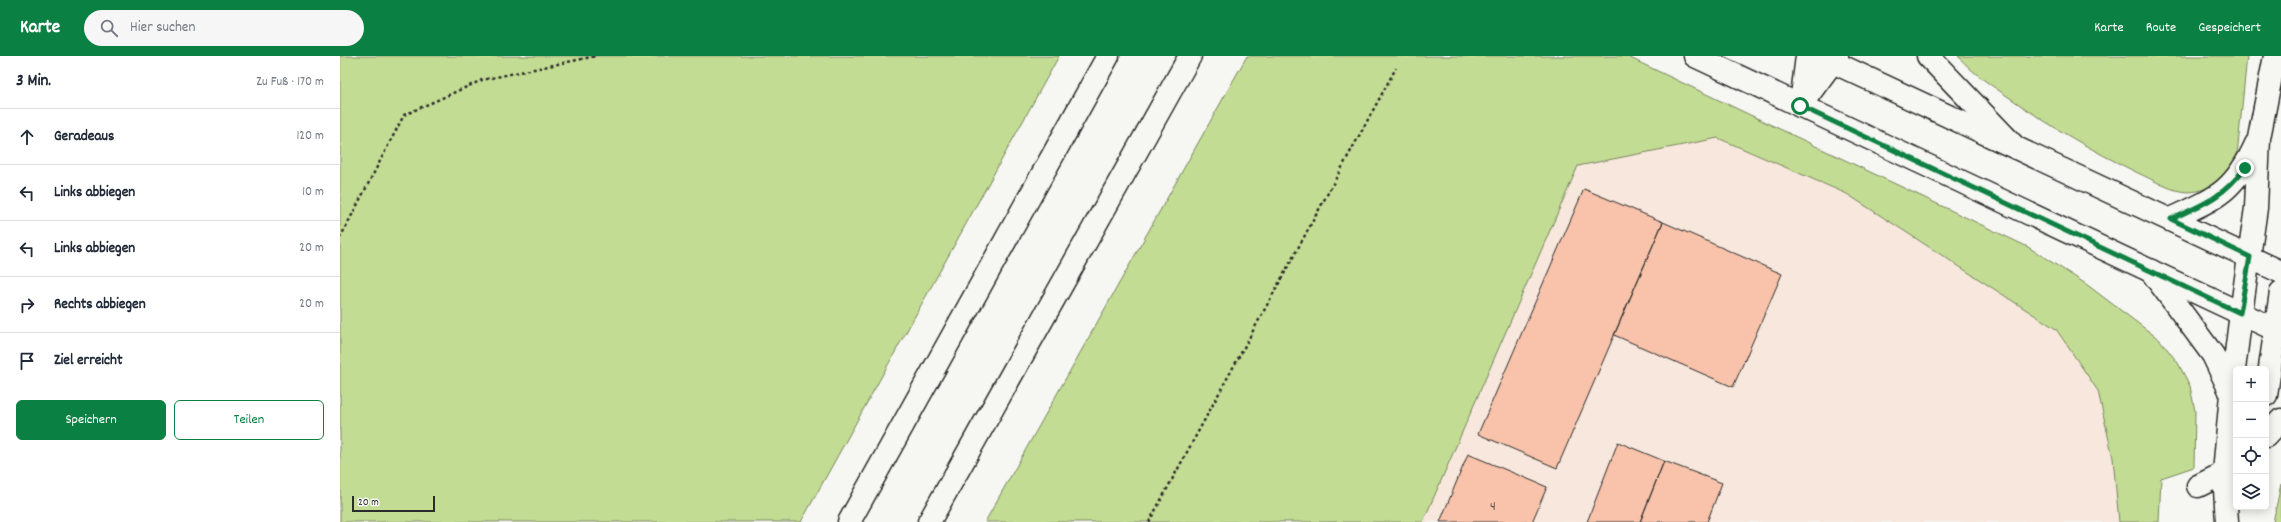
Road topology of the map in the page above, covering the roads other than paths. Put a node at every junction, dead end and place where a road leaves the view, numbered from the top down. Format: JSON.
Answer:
{"nodes":[{"id":1,"x":1108,"y":56,"type":"edge"},
{"id":2,"x":1190,"y":56,"type":"edge"},
{"id":3,"x":1695,"y":56,"type":"edge"},
{"id":4,"x":1807,"y":56,"type":"edge"},
{"id":5,"x":1928,"y":56,"type":"edge"},
{"id":6,"x":2275,"y":56,"type":"edge"},
{"id":7,"x":1830,"y":58,"type":"edge"},
{"id":8,"x":1800,"y":106,"type":"junction"},
{"id":9,"x":2259,"y":138,"type":"junction"},
{"id":10,"x":2015,"y":147,"type":"junction"},
{"id":11,"x":2171,"y":219,"type":"junction"},
{"id":12,"x":2250,"y":257,"type":"junction"},
{"id":13,"x":2151,"y":271,"type":"junction"},
{"id":14,"x":2281,"y":272,"type":"edge"},
{"id":15,"x":2281,"y":292,"type":"edge"},
{"id":16,"x":2240,"y":313,"type":"junction"},
{"id":17,"x":2279,"y":331,"type":"edge"},
{"id":18,"x":2269,"y":380,"type":"edge"},
{"id":19,"x":2231,"y":394,"type":"junction"},
{"id":20,"x":2281,"y":420,"type":"edge"},
{"id":21,"x":2269,"y":433,"type":"edge"},
{"id":22,"x":2224,"y":473,"type":"junction"},
{"id":23,"x":2198,"y":486,"type":"dead end"},
{"id":24,"x":2240,"y":510,"type":"edge"},
{"id":25,"x":849,"y":522,"type":"edge"},
{"id":26,"x":929,"y":522,"type":"edge"},
{"id":27,"x":2227,"y":522,"type":"edge"},
{"id":28,"x":2237,"y":522,"type":"edge"}],
"edges":[{"from":1,"to":25,"type":"main road"},
{"from":2,"to":26,"type":"main road"},
{"from":3,"to":8,"type":"main road"},
{"from":4,"to":8,"type":"main road"},
{"from":5,"to":10,"type":"main road"},
{"from":6,"to":9,"type":"main road"},
{"from":7,"to":8,"type":"main road"},
{"from":7,"to":10,"type":"main road"},
{"from":8,"to":13,"type":"main road"},
{"from":9,"to":11,"type":"main road"},
{"from":9,"to":12,"type":"main road"},
{"from":10,"to":11,"type":"main road"},
{"from":11,"to":12,"type":"main road"},
{"from":12,"to":14,"type":"main road"},
{"from":12,"to":16,"type":"main road"},
{"from":13,"to":16,"type":"main road"},
{"from":13,"to":19,"type":"main road"},
{"from":15,"to":17,"type":"main road"},
{"from":16,"to":17,"type":"main road"},
{"from":16,"to":19,"type":"main road"},
{"from":17,"to":18,"type":"main road"},
{"from":19,"to":22,"type":"main road"},
{"from":20,"to":21,"type":"main road"},
{"from":22,"to":23,"type":"main road"},
{"from":22,"to":27,"type":"main road"},
{"from":24,"to":28,"type":"main road"}]}
